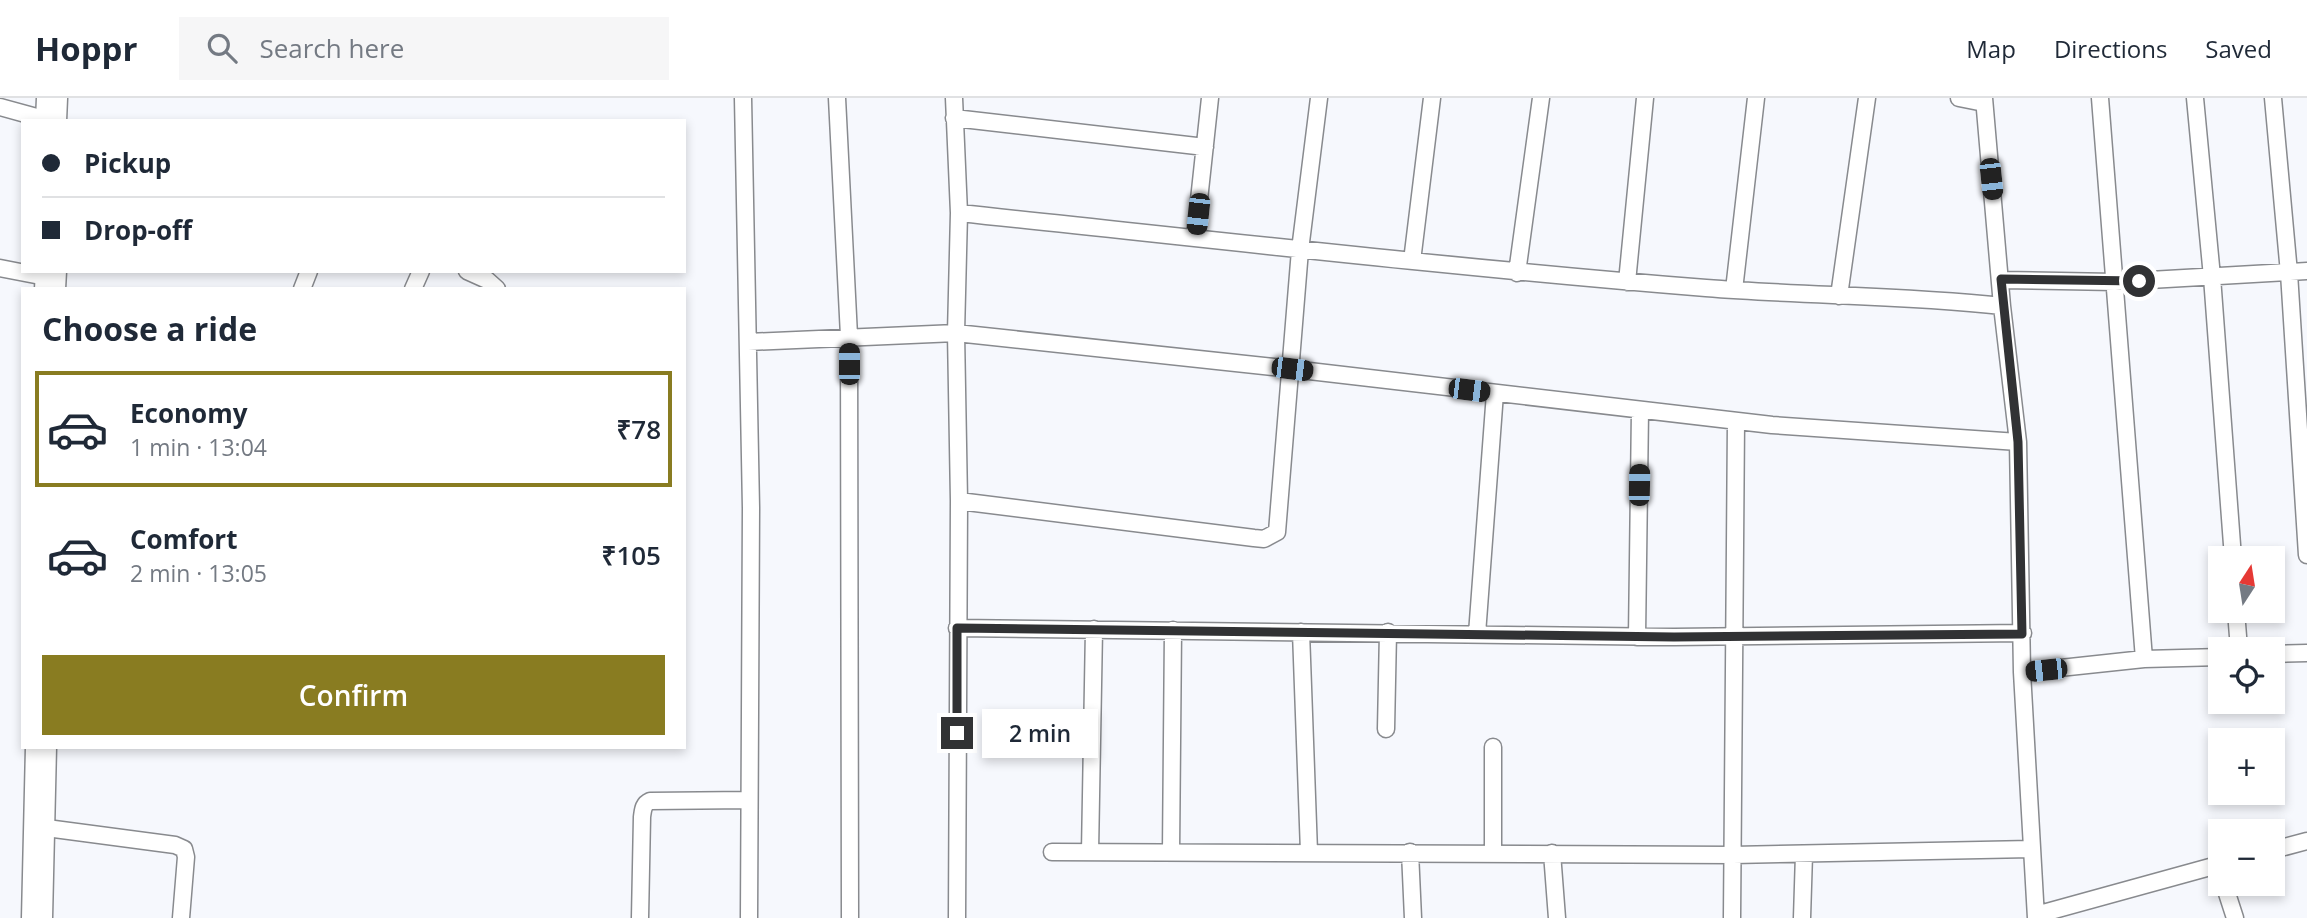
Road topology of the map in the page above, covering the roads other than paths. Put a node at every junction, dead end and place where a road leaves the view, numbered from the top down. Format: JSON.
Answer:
{"nodes":[{"id":1,"x":52,"y":98,"type":"edge"},
{"id":2,"x":743,"y":98,"type":"edge"},
{"id":3,"x":837,"y":98,"type":"edge"},
{"id":4,"x":954,"y":98,"type":"edge"},
{"id":5,"x":1210,"y":98,"type":"edge"},
{"id":6,"x":1319,"y":98,"type":"edge"},
{"id":7,"x":1432,"y":98,"type":"edge"},
{"id":8,"x":1541,"y":98,"type":"edge"},
{"id":9,"x":1645,"y":98,"type":"edge"},
{"id":10,"x":1756,"y":98,"type":"edge"},
{"id":11,"x":1867,"y":98,"type":"edge"},
{"id":12,"x":1959,"y":98,"type":"edge"},
{"id":13,"x":2100,"y":98,"type":"edge"},
{"id":14,"x":2195,"y":98,"type":"edge"},
{"id":15,"x":2273,"y":98,"type":"edge"},
{"id":16,"x":1984,"y":101,"type":"edge"},
{"id":17,"x":0,"y":107,"type":"edge"},
{"id":18,"x":954,"y":118,"type":"junction"},
{"id":19,"x":44,"y":119,"type":"edge"},
{"id":20,"x":51,"y":119,"type":"edge"},
{"id":21,"x":1205,"y":147,"type":"junction"},
{"id":22,"x":959,"y":213,"type":"junction"},
{"id":23,"x":1195,"y":237,"type":"junction"},
{"id":24,"x":1300,"y":250,"type":"junction"},
{"id":25,"x":1412,"y":261,"type":"junction"},
{"id":26,"x":0,"y":268,"type":"edge"},
{"id":27,"x":2307,"y":271,"type":"edge"},
{"id":28,"x":21,"y":273,"type":"edge"},
{"id":29,"x":23,"y":273,"type":"edge"},
{"id":30,"x":471,"y":273,"type":"edge"},
{"id":31,"x":1517,"y":273,"type":"junction"},
{"id":32,"x":2289,"y":273,"type":"junction"},
{"id":33,"x":2212,"y":277,"type":"junction"},
{"id":34,"x":51,"y":279,"type":"edge"},
{"id":35,"x":2001,"y":279,"type":"junction"},
{"id":36,"x":1627,"y":282,"type":"junction"},
{"id":37,"x":2115,"y":282,"type":"junction"},
{"id":38,"x":495,"y":287,"type":"edge"},
{"id":39,"x":1734,"y":290,"type":"junction"},
{"id":40,"x":1839,"y":296,"type":"junction"},
{"id":41,"x":2002,"y":306,"type":"junction"},
{"id":42,"x":957,"y":333,"type":"junction"},
{"id":43,"x":849,"y":337,"type":"junction"},
{"id":44,"x":747,"y":342,"type":"junction"},
{"id":45,"x":1292,"y":369,"type":"junction"},
{"id":46,"x":1495,"y":393,"type":"junction"},
{"id":47,"x":1640,"y":410,"type":"junction"},
{"id":48,"x":1736,"y":421,"type":"junction"},
{"id":49,"x":2018,"y":442,"type":"junction"},
{"id":50,"x":959,"y":501,"type":"junction"},
{"id":51,"x":2232,"y":546,"type":"edge"},
{"id":52,"x":2307,"y":555,"type":"edge"},
{"id":53,"x":957,"y":628,"type":"junction"},
{"id":54,"x":1094,"y":629,"type":"junction"},
{"id":55,"x":1173,"y":630,"type":"junction"},
{"id":56,"x":1301,"y":632,"type":"junction"},
{"id":57,"x":1388,"y":632,"type":"junction"},
{"id":58,"x":1477,"y":634,"type":"junction"},
{"id":59,"x":2022,"y":634,"type":"junction"},
{"id":60,"x":1736,"y":636,"type":"junction"},
{"id":61,"x":1637,"y":637,"type":"junction"},
{"id":62,"x":2307,"y":653,"type":"edge"},
{"id":63,"x":2285,"y":654,"type":"edge"},
{"id":64,"x":2208,"y":658,"type":"edge"},
{"id":65,"x":2144,"y":660,"type":"junction"},
{"id":66,"x":2022,"y":672,"type":"junction"},
{"id":67,"x":1386,"y":729,"type":"dead end"},
{"id":68,"x":1493,"y":747,"type":"dead end"},
{"id":69,"x":41,"y":749,"type":"edge"},
{"id":70,"x":749,"y":800,"type":"junction"},
{"id":71,"x":39,"y":827,"type":"junction"},
{"id":72,"x":2307,"y":841,"type":"edge"},
{"id":73,"x":2285,"y":847,"type":"edge"},
{"id":74,"x":2031,"y":849,"type":"junction"},
{"id":75,"x":1052,"y":852,"type":"dead end"},
{"id":76,"x":1090,"y":852,"type":"junction"},
{"id":77,"x":1171,"y":852,"type":"junction"},
{"id":78,"x":1309,"y":852,"type":"junction"},
{"id":79,"x":1410,"y":852,"type":"junction"},
{"id":80,"x":1493,"y":853,"type":"junction"},
{"id":81,"x":1552,"y":853,"type":"junction"},
{"id":82,"x":1804,"y":854,"type":"junction"},
{"id":83,"x":1733,"y":855,"type":"junction"},
{"id":84,"x":2208,"y":870,"type":"edge"},
{"id":85,"x":2228,"y":896,"type":"edge"},
{"id":86,"x":2036,"y":916,"type":"edge"},
{"id":87,"x":37,"y":918,"type":"edge"},
{"id":88,"x":181,"y":918,"type":"edge"},
{"id":89,"x":640,"y":918,"type":"edge"},
{"id":90,"x":749,"y":918,"type":"edge"},
{"id":91,"x":850,"y":918,"type":"edge"},
{"id":92,"x":957,"y":918,"type":"edge"},
{"id":93,"x":1413,"y":918,"type":"edge"},
{"id":94,"x":1557,"y":918,"type":"edge"},
{"id":95,"x":1732,"y":918,"type":"edge"},
{"id":96,"x":1802,"y":918,"type":"edge"},
{"id":97,"x":2235,"y":918,"type":"edge"}],
"edges":[{"from":1,"to":20,"type":"highway"},
{"from":2,"to":44,"type":"street"},
{"from":3,"to":43,"type":"street"},
{"from":4,"to":18,"type":"street"},
{"from":5,"to":21,"type":"street"},
{"from":6,"to":24,"type":"street"},
{"from":7,"to":25,"type":"street"},
{"from":8,"to":31,"type":"street"},
{"from":9,"to":36,"type":"street"},
{"from":10,"to":39,"type":"street"},
{"from":11,"to":40,"type":"street"},
{"from":12,"to":16,"type":"street"},
{"from":13,"to":37,"type":"street"},
{"from":14,"to":33,"type":"street"},
{"from":15,"to":32,"type":"street"},
{"from":16,"to":35,"type":"street"},
{"from":17,"to":19,"type":"street"},
{"from":18,"to":21,"type":"street"},
{"from":18,"to":22,"type":"street"},
{"from":21,"to":23,"type":"street"},
{"from":22,"to":23,"type":"street"},
{"from":22,"to":42,"type":"street"},
{"from":23,"to":24,"type":"street"},
{"from":24,"to":25,"type":"street"},
{"from":24,"to":45,"type":"street"},
{"from":25,"to":31,"type":"street"},
{"from":26,"to":28,"type":"street"},
{"from":27,"to":32,"type":"street"},
{"from":29,"to":34,"type":"street"},
{"from":30,"to":38,"type":"street"},
{"from":31,"to":36,"type":"street"},
{"from":32,"to":33,"type":"street"},
{"from":32,"to":52,"type":"street"},
{"from":33,"to":37,"type":"street"},
{"from":33,"to":51,"type":"street"},
{"from":35,"to":37,"type":"street"},
{"from":35,"to":41,"type":"street"},
{"from":36,"to":39,"type":"street"},
{"from":37,"to":65,"type":"street"},
{"from":39,"to":40,"type":"street"},
{"from":40,"to":41,"type":"street"},
{"from":41,"to":49,"type":"street"},
{"from":42,"to":43,"type":"street"},
{"from":42,"to":45,"type":"street"},
{"from":42,"to":50,"type":"street"},
{"from":43,"to":44,"type":"street"},
{"from":43,"to":91,"type":"street"},
{"from":44,"to":70,"type":"street"},
{"from":45,"to":46,"type":"street"},
{"from":45,"to":50,"type":"street"},
{"from":46,"to":47,"type":"street"},
{"from":46,"to":58,"type":"street"},
{"from":47,"to":48,"type":"street"},
{"from":47,"to":61,"type":"street"},
{"from":48,"to":49,"type":"street"},
{"from":48,"to":60,"type":"street"},
{"from":49,"to":59,"type":"street"},
{"from":50,"to":53,"type":"street"},
{"from":53,"to":54,"type":"street"},
{"from":53,"to":92,"type":"street"},
{"from":54,"to":55,"type":"street"},
{"from":54,"to":76,"type":"street"},
{"from":55,"to":56,"type":"street"},
{"from":55,"to":77,"type":"street"},
{"from":56,"to":57,"type":"street"},
{"from":56,"to":78,"type":"street"},
{"from":57,"to":58,"type":"street"},
{"from":57,"to":67,"type":"street"},
{"from":58,"to":61,"type":"street"},
{"from":59,"to":60,"type":"street"},
{"from":59,"to":66,"type":"street"},
{"from":60,"to":61,"type":"street"},
{"from":60,"to":83,"type":"street"},
{"from":62,"to":63,"type":"street"},
{"from":64,"to":65,"type":"street"},
{"from":65,"to":66,"type":"street"},
{"from":66,"to":74,"type":"street"},
{"from":68,"to":80,"type":"street"},
{"from":69,"to":71,"type":"highway"},
{"from":70,"to":89,"type":"street"},
{"from":70,"to":90,"type":"street"},
{"from":71,"to":87,"type":"highway"},
{"from":71,"to":88,"type":"street"},
{"from":72,"to":73,"type":"street"},
{"from":74,"to":82,"type":"street"},
{"from":74,"to":86,"type":"street"},
{"from":75,"to":76,"type":"street"},
{"from":76,"to":77,"type":"street"},
{"from":77,"to":78,"type":"street"},
{"from":78,"to":79,"type":"street"},
{"from":79,"to":80,"type":"street"},
{"from":79,"to":93,"type":"street"},
{"from":80,"to":81,"type":"street"},
{"from":81,"to":83,"type":"street"},
{"from":81,"to":94,"type":"street"},
{"from":82,"to":83,"type":"street"},
{"from":82,"to":96,"type":"street"},
{"from":83,"to":95,"type":"street"},
{"from":84,"to":86,"type":"street"},
{"from":85,"to":97,"type":"street"}]}
